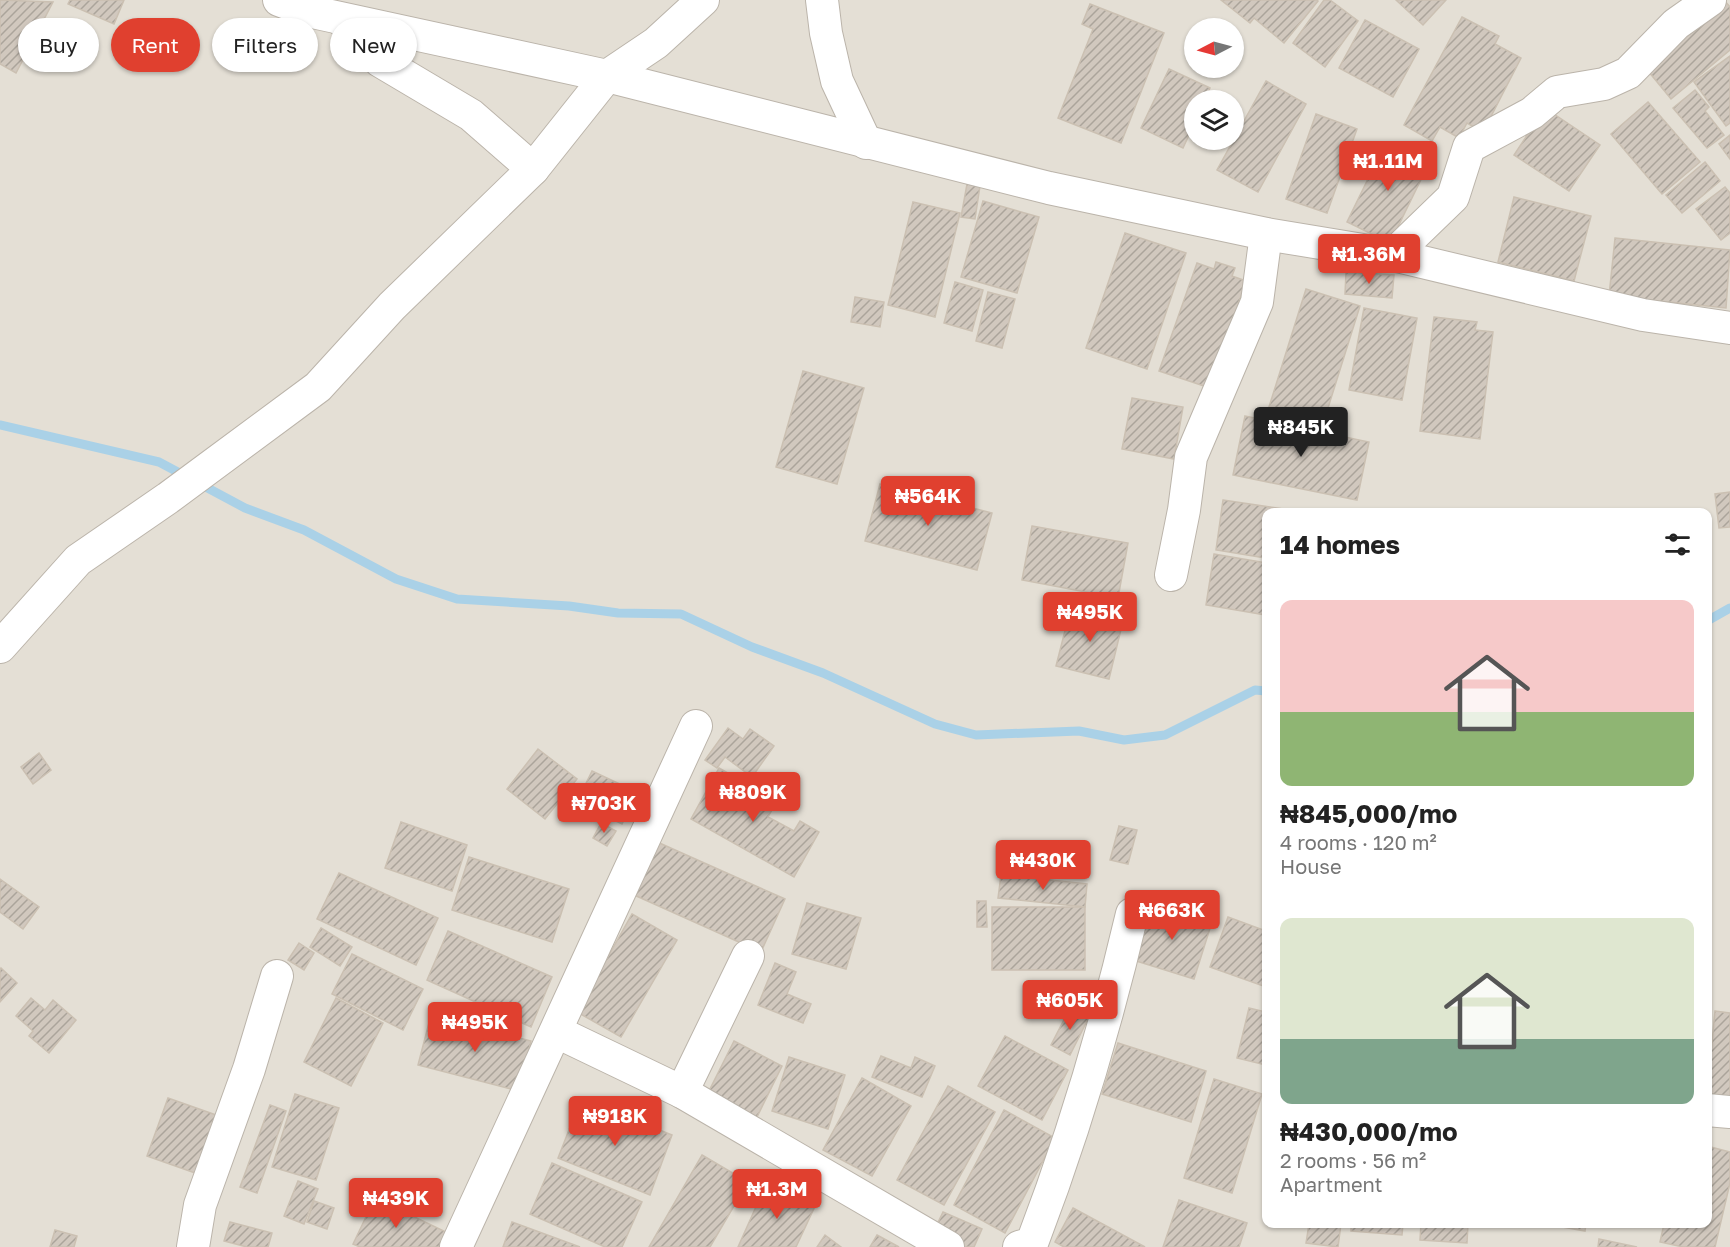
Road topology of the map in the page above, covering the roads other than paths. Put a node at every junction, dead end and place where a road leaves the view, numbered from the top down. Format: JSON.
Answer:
{"nodes":[{"id":1,"x":279,"y":0,"type":"edge"},
{"id":2,"x":703,"y":0,"type":"edge"},
{"id":3,"x":822,"y":0,"type":"edge"},
{"id":4,"x":1710,"y":0,"type":"edge"},
{"id":5,"x":340,"y":18,"type":"edge"},
{"id":6,"x":417,"y":35,"type":"edge"},
{"id":7,"x":399,"y":72,"type":"edge"},
{"id":8,"x":607,"y":76,"type":"junction"},
{"id":9,"x":866,"y":143,"type":"junction"},
{"id":10,"x":533,"y":170,"type":"junction"},
{"id":11,"x":1266,"y":234,"type":"junction"},
{"id":12,"x":1393,"y":255,"type":"junction"},
{"id":13,"x":1730,"y":328,"type":"edge"},
{"id":14,"x":1171,"y":575,"type":"dead end"},
{"id":15,"x":0,"y":646,"type":"edge"},
{"id":16,"x":696,"y":726,"type":"dead end"},
{"id":17,"x":1132,"y":914,"type":"dead end"},
{"id":18,"x":748,"y":956,"type":"dead end"},
{"id":19,"x":277,"y":976,"type":"dead end"},
{"id":20,"x":557,"y":1032,"type":"junction"},
{"id":21,"x":682,"y":1092,"type":"junction"},
{"id":22,"x":1712,"y":1110,"type":"edge"},
{"id":23,"x":1730,"y":1112,"type":"edge"},
{"id":24,"x":193,"y":1247,"type":"edge"},
{"id":25,"x":456,"y":1247,"type":"edge"},
{"id":26,"x":948,"y":1247,"type":"edge"},
{"id":27,"x":1019,"y":1247,"type":"edge"}],
"edges":[{"from":1,"to":5,"type":"street"},
{"from":2,"to":8,"type":"street"},
{"from":3,"to":9,"type":"street"},
{"from":4,"to":12,"type":"street"},
{"from":6,"to":8,"type":"street"},
{"from":7,"to":10,"type":"street"},
{"from":8,"to":9,"type":"street"},
{"from":8,"to":10,"type":"street"},
{"from":9,"to":11,"type":"street"},
{"from":10,"to":15,"type":"street"},
{"from":11,"to":12,"type":"street"},
{"from":11,"to":14,"type":"street"},
{"from":12,"to":13,"type":"street"},
{"from":16,"to":20,"type":"street"},
{"from":17,"to":27,"type":"street"},
{"from":18,"to":21,"type":"street"},
{"from":19,"to":24,"type":"street"},
{"from":20,"to":21,"type":"street"},
{"from":20,"to":25,"type":"street"},
{"from":21,"to":26,"type":"street"},
{"from":22,"to":23,"type":"street"}]}
